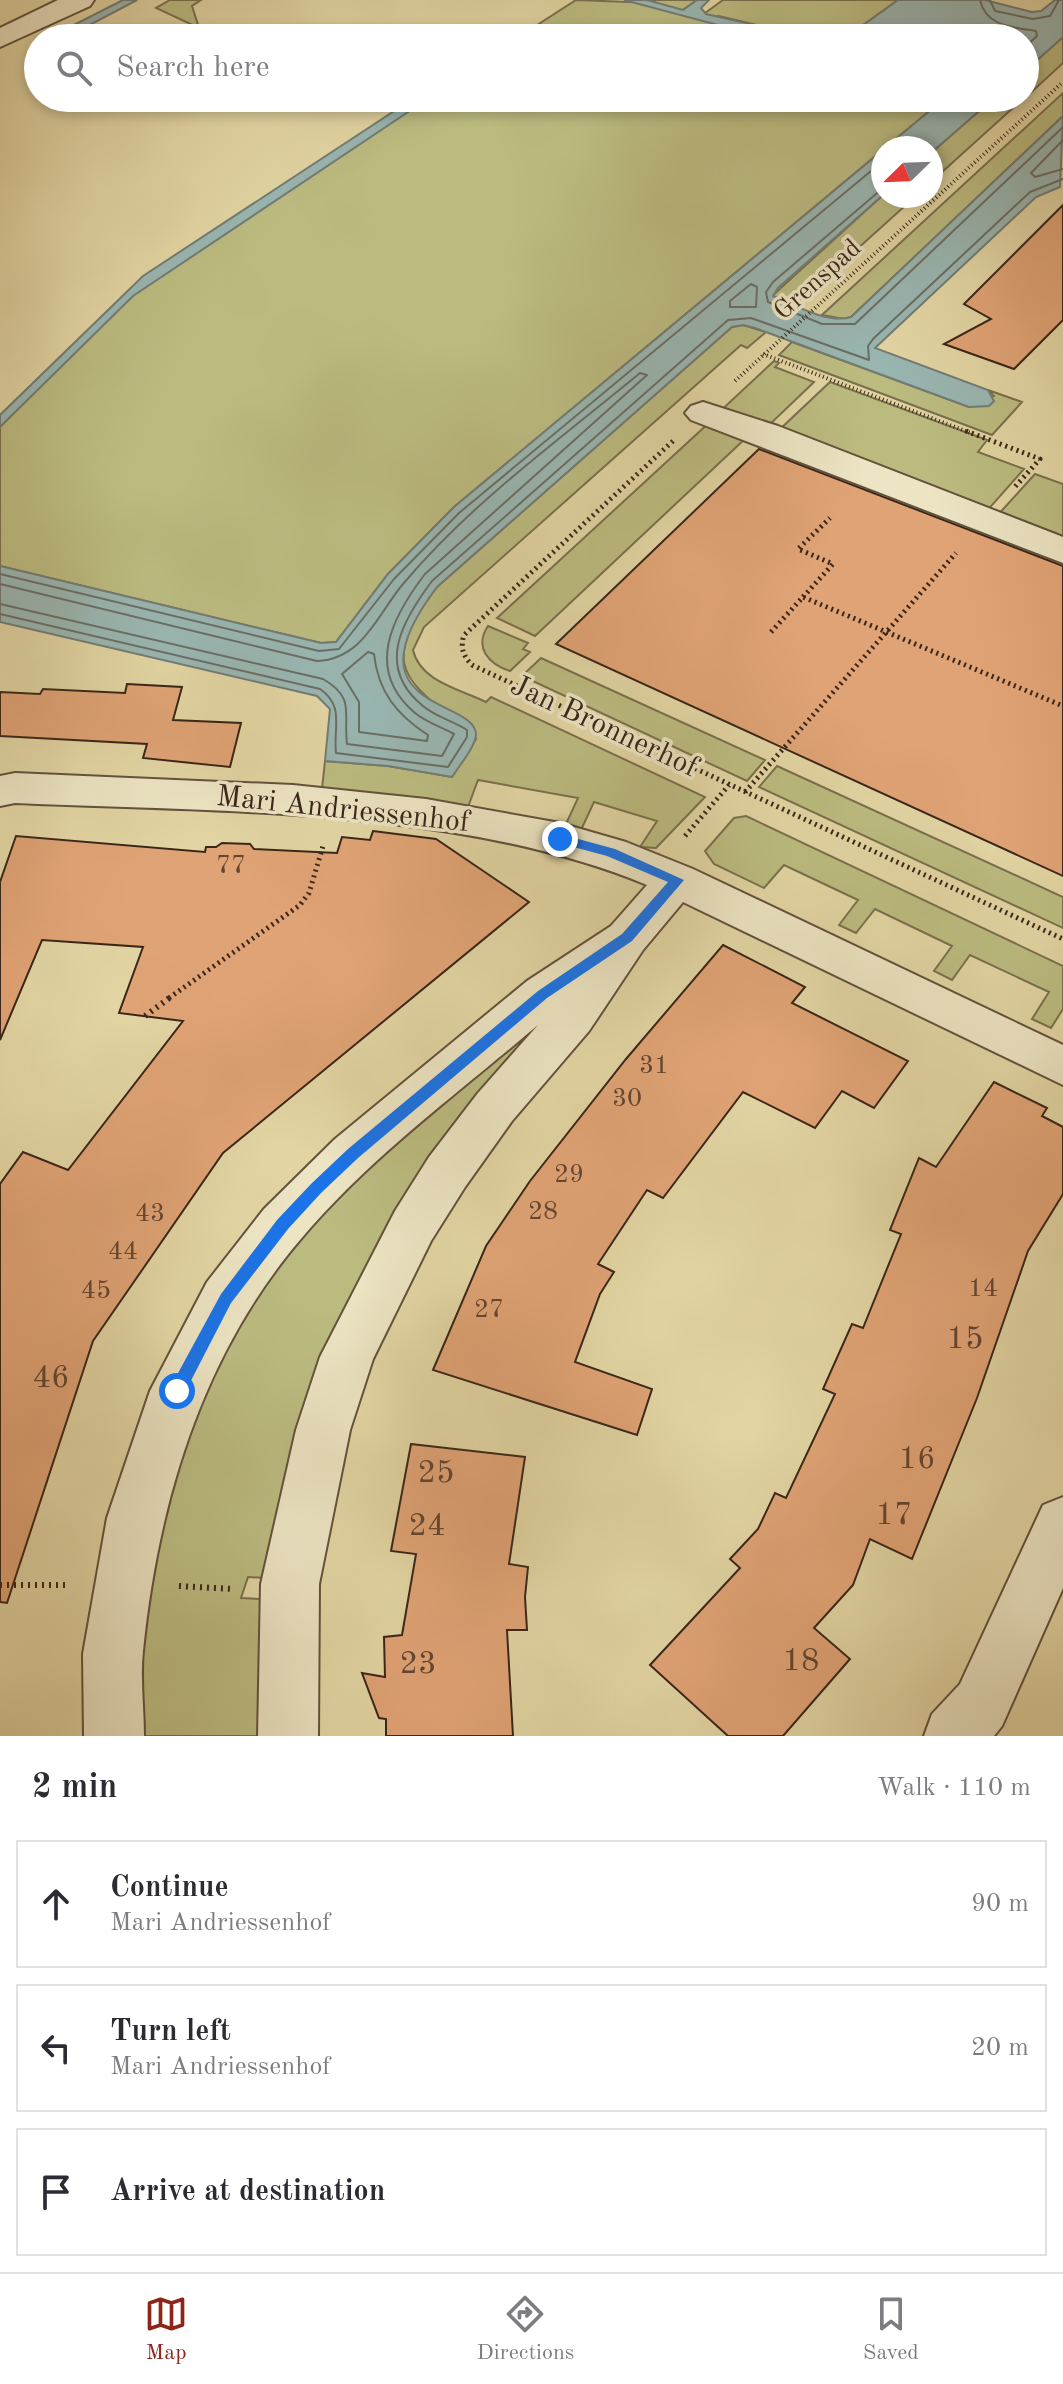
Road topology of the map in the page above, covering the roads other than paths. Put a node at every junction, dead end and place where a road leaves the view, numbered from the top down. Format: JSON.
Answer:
{"nodes":[{"id":1,"x":80,"y":0,"type":"edge"},
{"id":2,"x":31,"y":24,"type":"edge"},
{"id":3,"x":24,"y":27,"type":"edge"},
{"id":4,"x":0,"y":39,"type":"edge"},
{"id":5,"x":703,"y":413,"type":"road end"},
{"id":6,"x":1063,"y":551,"type":"edge"},
{"id":7,"x":0,"y":791,"type":"edge"},
{"id":8,"x":666,"y":875,"type":"junction"},
{"id":9,"x":627,"y":938,"type":"junction"},
{"id":10,"x":1063,"y":1066,"type":"edge"},
{"id":11,"x":1063,"y":1524,"type":"edge"},
{"id":12,"x":114,"y":1736,"type":"edge"},
{"id":13,"x":288,"y":1736,"type":"edge"},
{"id":14,"x":954,"y":1736,"type":"edge"}],
"edges":[{"from":1,"to":2,"type":"street"},
{"from":3,"to":4,"type":"street"},
{"from":5,"to":6,"type":"street"},
{"from":7,"to":8,"type":"street","name":"Mari Andriessenhof"},
{"from":8,"to":9,"type":"street"},
{"from":8,"to":10,"type":"street","name":"Mari Andriessenhof"},
{"from":9,"to":12,"type":"street"},
{"from":9,"to":13,"type":"street"},
{"from":11,"to":14,"type":"street"}]}
